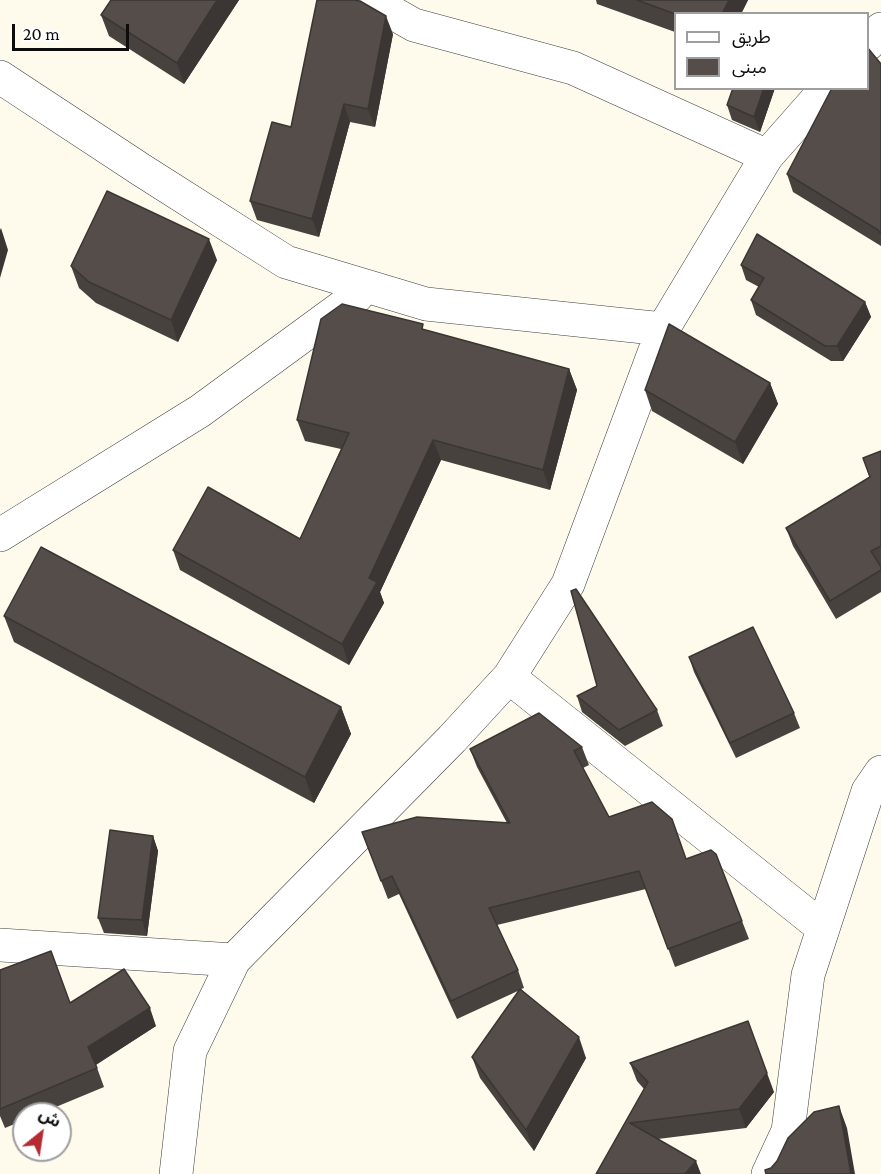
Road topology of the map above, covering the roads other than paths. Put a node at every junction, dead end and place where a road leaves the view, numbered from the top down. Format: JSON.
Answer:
{"nodes":[{"id":1,"x":370,"y":0,"type":"edge"},
{"id":2,"x":881,"y":29,"type":"edge"},
{"id":3,"x":869,"y":42,"type":"edge"},
{"id":4,"x":0,"y":77,"type":"edge"},
{"id":5,"x":825,"y":90,"type":"edge"},
{"id":6,"x":767,"y":156,"type":"junction"},
{"id":7,"x":369,"y":287,"type":"junction"},
{"id":8,"x":663,"y":329,"type":"junction"},
{"id":9,"x":0,"y":535,"type":"edge"},
{"id":10,"x":509,"y":677,"type":"junction"},
{"id":11,"x":881,"y":772,"type":"edge"},
{"id":12,"x":823,"y":928,"type":"junction"},
{"id":13,"x":0,"y":945,"type":"edge"},
{"id":14,"x":234,"y":960,"type":"junction"},
{"id":15,"x":176,"y":1174,"type":"edge"},
{"id":16,"x":768,"y":1174,"type":"edge"}],
"edges":[{"from":1,"to":6,"type":"street"},
{"from":2,"to":3,"type":"street"},
{"from":4,"to":7,"type":"street"},
{"from":5,"to":6,"type":"street"},
{"from":6,"to":8,"type":"street"},
{"from":7,"to":8,"type":"street"},
{"from":7,"to":9,"type":"street"},
{"from":8,"to":10,"type":"street"},
{"from":10,"to":12,"type":"street"},
{"from":10,"to":14,"type":"street"},
{"from":11,"to":12,"type":"street"},
{"from":12,"to":16,"type":"street"},
{"from":13,"to":14,"type":"street"},
{"from":14,"to":15,"type":"street"}]}
